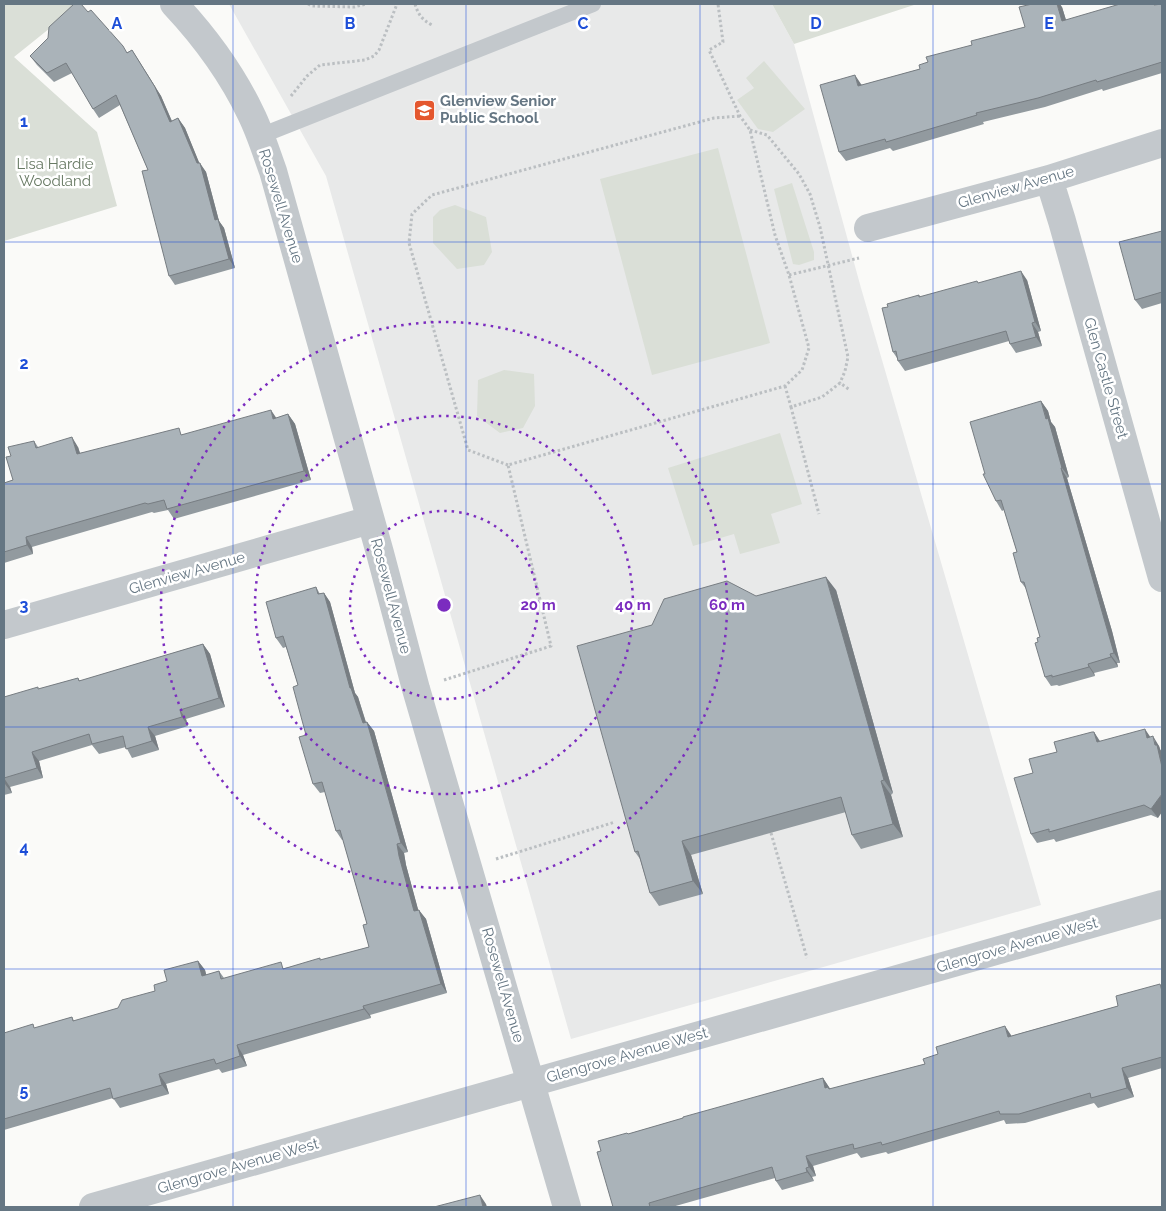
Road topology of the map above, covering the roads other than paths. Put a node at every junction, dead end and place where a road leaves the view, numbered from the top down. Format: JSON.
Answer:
{"nodes":[{"id":1,"x":174,"y":4,"type":"edge"},
{"id":2,"x":593,"y":4,"type":"edge"},
{"id":3,"x":260,"y":136,"type":"junction"},
{"id":4,"x":1162,"y":142,"type":"edge"},
{"id":5,"x":1049,"y":179,"type":"junction"},
{"id":6,"x":868,"y":228,"type":"dead end"},
{"id":7,"x":370,"y":520,"type":"junction"},
{"id":8,"x":1162,"y":578,"type":"edge"},
{"id":9,"x":4,"y":625,"type":"edge"},
{"id":10,"x":1162,"y":904,"type":"edge"},
{"id":11,"x":532,"y":1083,"type":"junction"},
{"id":12,"x":93,"y":1207,"type":"edge"},
{"id":13,"x":567,"y":1207,"type":"edge"}],
"edges":[{"from":1,"to":3,"type":"street","name":"Rosewell Avenue"},
{"from":2,"to":3,"type":"lane"},
{"from":3,"to":7,"type":"street","name":"Rosewell Avenue"},
{"from":4,"to":5,"type":"street","name":"Glenview Avenue"},
{"from":5,"to":6,"type":"street","name":"Glenview Avenue"},
{"from":5,"to":8,"type":"street","name":"Glen Castle Street"},
{"from":7,"to":9,"type":"street","name":"Glenview Avenue"},
{"from":7,"to":11,"type":"street","name":"Rosewell Avenue"},
{"from":10,"to":11,"type":"street","name":"Glengrove Avenue West"},
{"from":11,"to":12,"type":"street","name":"Glengrove Avenue West"},
{"from":11,"to":13,"type":"street","name":"Rosewell Avenue"}]}
